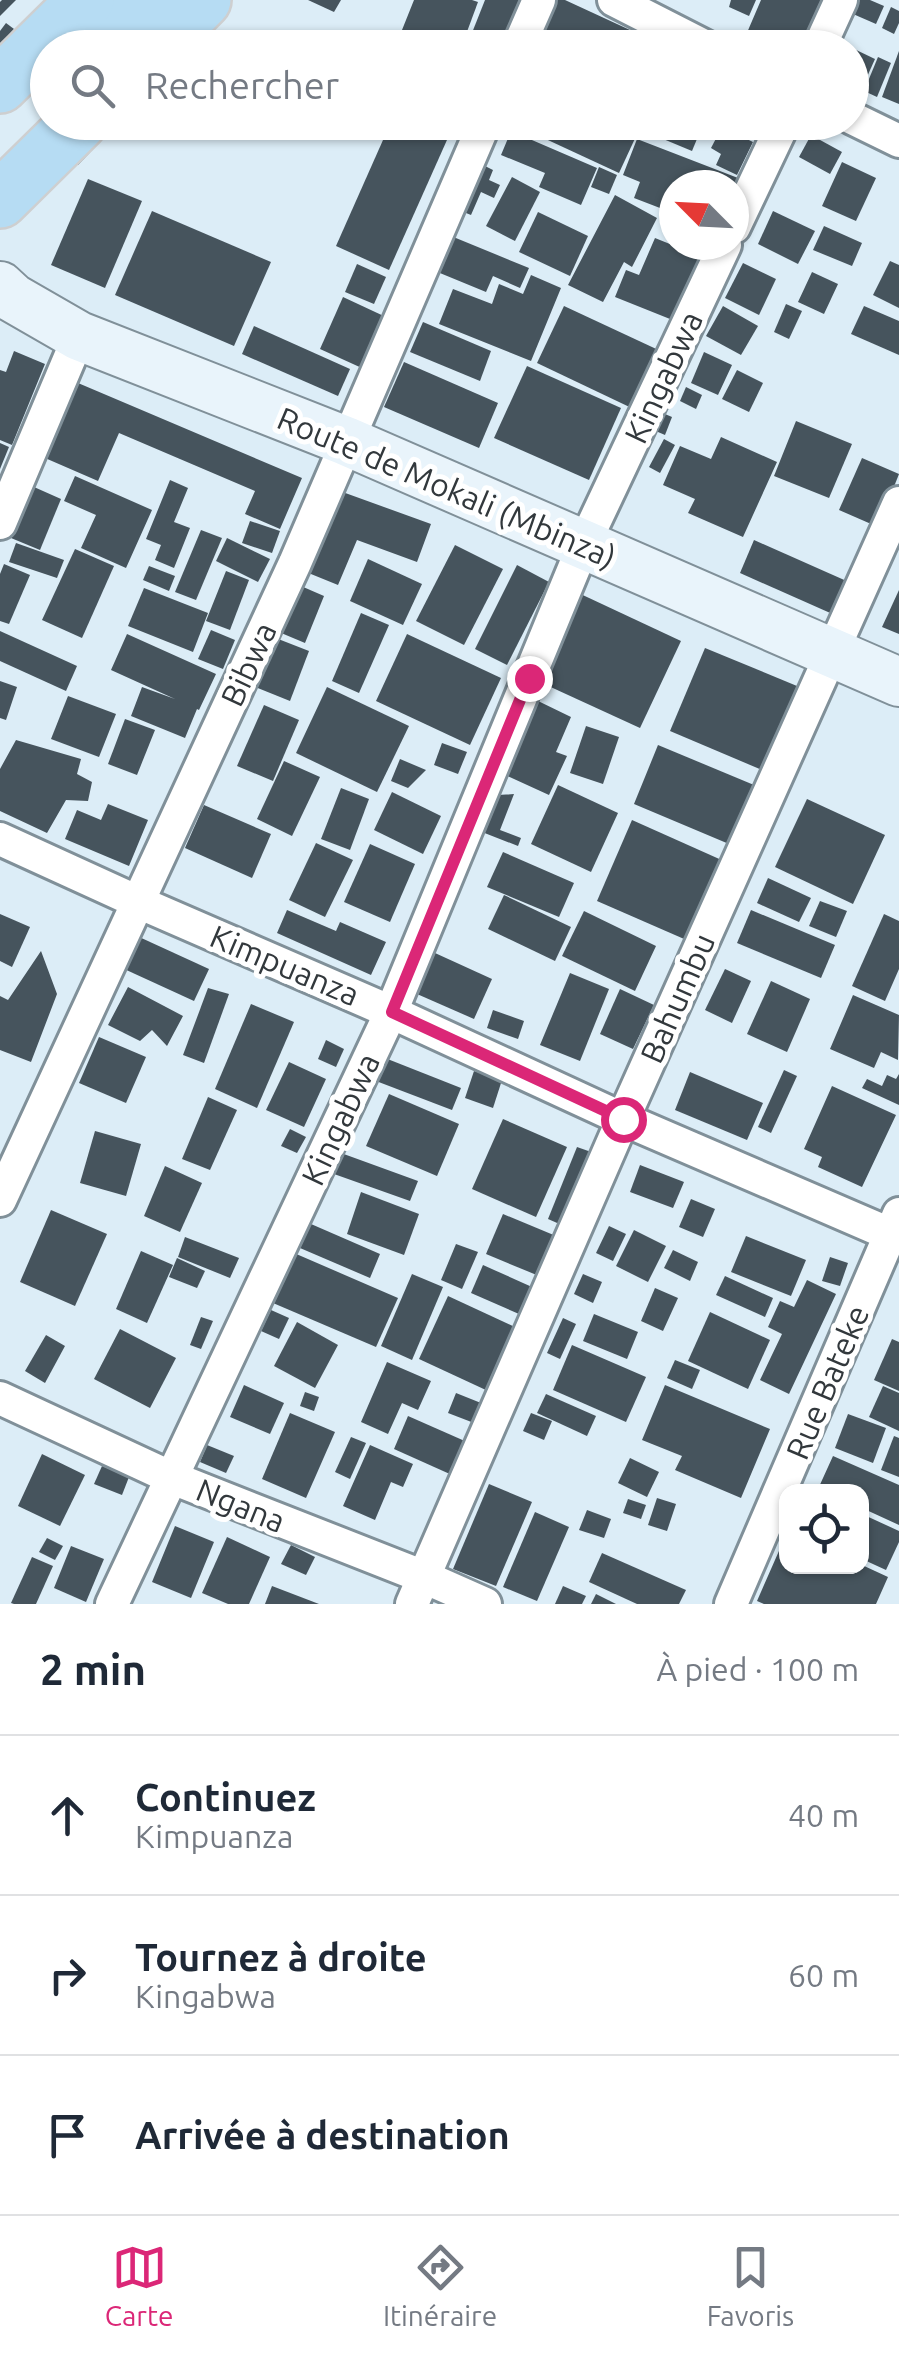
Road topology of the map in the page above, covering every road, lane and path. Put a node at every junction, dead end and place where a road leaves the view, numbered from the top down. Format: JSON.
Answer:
{"nodes":[{"id":1,"x":51,"y":0,"type":"edge"},
{"id":2,"x":86,"y":0,"type":"edge"},
{"id":3,"x":152,"y":0,"type":"edge"},
{"id":4,"x":204,"y":0,"type":"edge"},
{"id":5,"x":539,"y":0,"type":"edge"},
{"id":6,"x":614,"y":0,"type":"edge"},
{"id":7,"x":841,"y":0,"type":"edge"},
{"id":8,"x":56,"y":30,"type":"edge"},
{"id":9,"x":123,"y":30,"type":"edge"},
{"id":10,"x":173,"y":30,"type":"edge"},
{"id":11,"x":526,"y":30,"type":"edge"},
{"id":12,"x":673,"y":30,"type":"edge"},
{"id":13,"x":827,"y":30,"type":"edge"},
{"id":14,"x":0,"y":52,"type":"edge"},
{"id":15,"x":30,"y":55,"type":"edge"},
{"id":16,"x":0,"y":85,"type":"edge"},
{"id":17,"x":30,"y":124,"type":"edge"},
{"id":18,"x":869,"y":126,"type":"edge"},
{"id":19,"x":61,"y":140,"type":"edge"},
{"id":20,"x":478,"y":140,"type":"edge"},
{"id":21,"x":775,"y":140,"type":"edge"},
{"id":22,"x":899,"y":141,"type":"edge"},
{"id":23,"x":0,"y":154,"type":"edge"},
{"id":24,"x":749,"y":196,"type":"edge"},
{"id":25,"x":0,"y":200,"type":"edge"},
{"id":26,"x":719,"y":260,"type":"edge"},
{"id":27,"x":0,"y":286,"type":"edge"},
{"id":28,"x":79,"y":336,"type":"junction"},
{"id":29,"x":346,"y":441,"type":"junction"},
{"id":30,"x":899,"y":503,"type":"edge"},
{"id":31,"x":0,"y":524,"type":"edge"},
{"id":32,"x":584,"y":544,"type":"junction"},
{"id":33,"x":831,"y":653,"type":"junction"},
{"id":34,"x":899,"y":682,"type":"edge"},
{"id":35,"x":0,"y":839,"type":"edge"},
{"id":36,"x":138,"y":902,"type":"junction"},
{"id":37,"x":392,"y":1012,"type":"junction"},
{"id":38,"x":623,"y":1119,"type":"junction"},
{"id":39,"x":0,"y":1200,"type":"edge"},
{"id":40,"x":896,"y":1229,"type":"edge"},
{"id":41,"x":0,"y":1398,"type":"edge"},
{"id":42,"x":170,"y":1477,"type":"junction"},
{"id":43,"x":418,"y":1591,"type":"edge"},
{"id":44,"x":112,"y":1604,"type":"edge"},
{"id":45,"x":484,"y":1604,"type":"edge"},
{"id":46,"x":731,"y":1604,"type":"edge"}],
"edges":[{"from":1,"to":14,"type":"highway"},
{"from":2,"to":8,"type":"highway"},
{"from":3,"to":9,"type":"highway"},
{"from":4,"to":10,"type":"highway"},
{"from":5,"to":11,"type":"street"},
{"from":6,"to":12,"type":"street"},
{"from":7,"to":13,"type":"street"},
{"from":15,"to":16,"type":"highway"},
{"from":17,"to":23,"type":"highway"},
{"from":18,"to":22,"type":"street"},
{"from":19,"to":25,"type":"highway"},
{"from":20,"to":29,"type":"street","name":"Bibwa"},
{"from":21,"to":24,"type":"street"},
{"from":26,"to":32,"type":"street","name":"Kingabwa"},
{"from":27,"to":28,"type":"street","name":"Route de Mokali (Mbinza)"},
{"from":28,"to":29,"type":"street","name":"Route de Mokali (Mbinza)"},
{"from":28,"to":31,"type":"street"},
{"from":29,"to":32,"type":"street","name":"Route de Mokali (Mbinza)"},
{"from":29,"to":36,"type":"street","name":"Bibwa"},
{"from":30,"to":33,"type":"street","name":"Bahumbu"},
{"from":32,"to":33,"type":"street","name":"Route de Mokali (Mbinza)"},
{"from":32,"to":37,"type":"street","name":"Kingabwa"},
{"from":33,"to":34,"type":"street","name":"Route de Mokali (Mbinza)"},
{"from":33,"to":38,"type":"street","name":"Bahumbu"},
{"from":35,"to":36,"type":"street","name":"Kimpuanza"},
{"from":36,"to":37,"type":"street","name":"Kimpuanza"},
{"from":36,"to":39,"type":"street","name":"Bibwa"},
{"from":37,"to":38,"type":"street","name":"Kimpuanza"},
{"from":37,"to":42,"type":"street","name":"Kingabwa"},
{"from":38,"to":40,"type":"street","name":"Kimpuanza"},
{"from":38,"to":43,"type":"street","name":"Bahumbu"},
{"from":40,"to":46,"type":"street","name":"Rue Bateke"},
{"from":41,"to":42,"type":"street","name":"Ngana"},
{"from":42,"to":43,"type":"street","name":"Ngana"},
{"from":42,"to":44,"type":"street","name":"Kingabwa"},
{"from":43,"to":45,"type":"street","name":"Ngana"}]}
